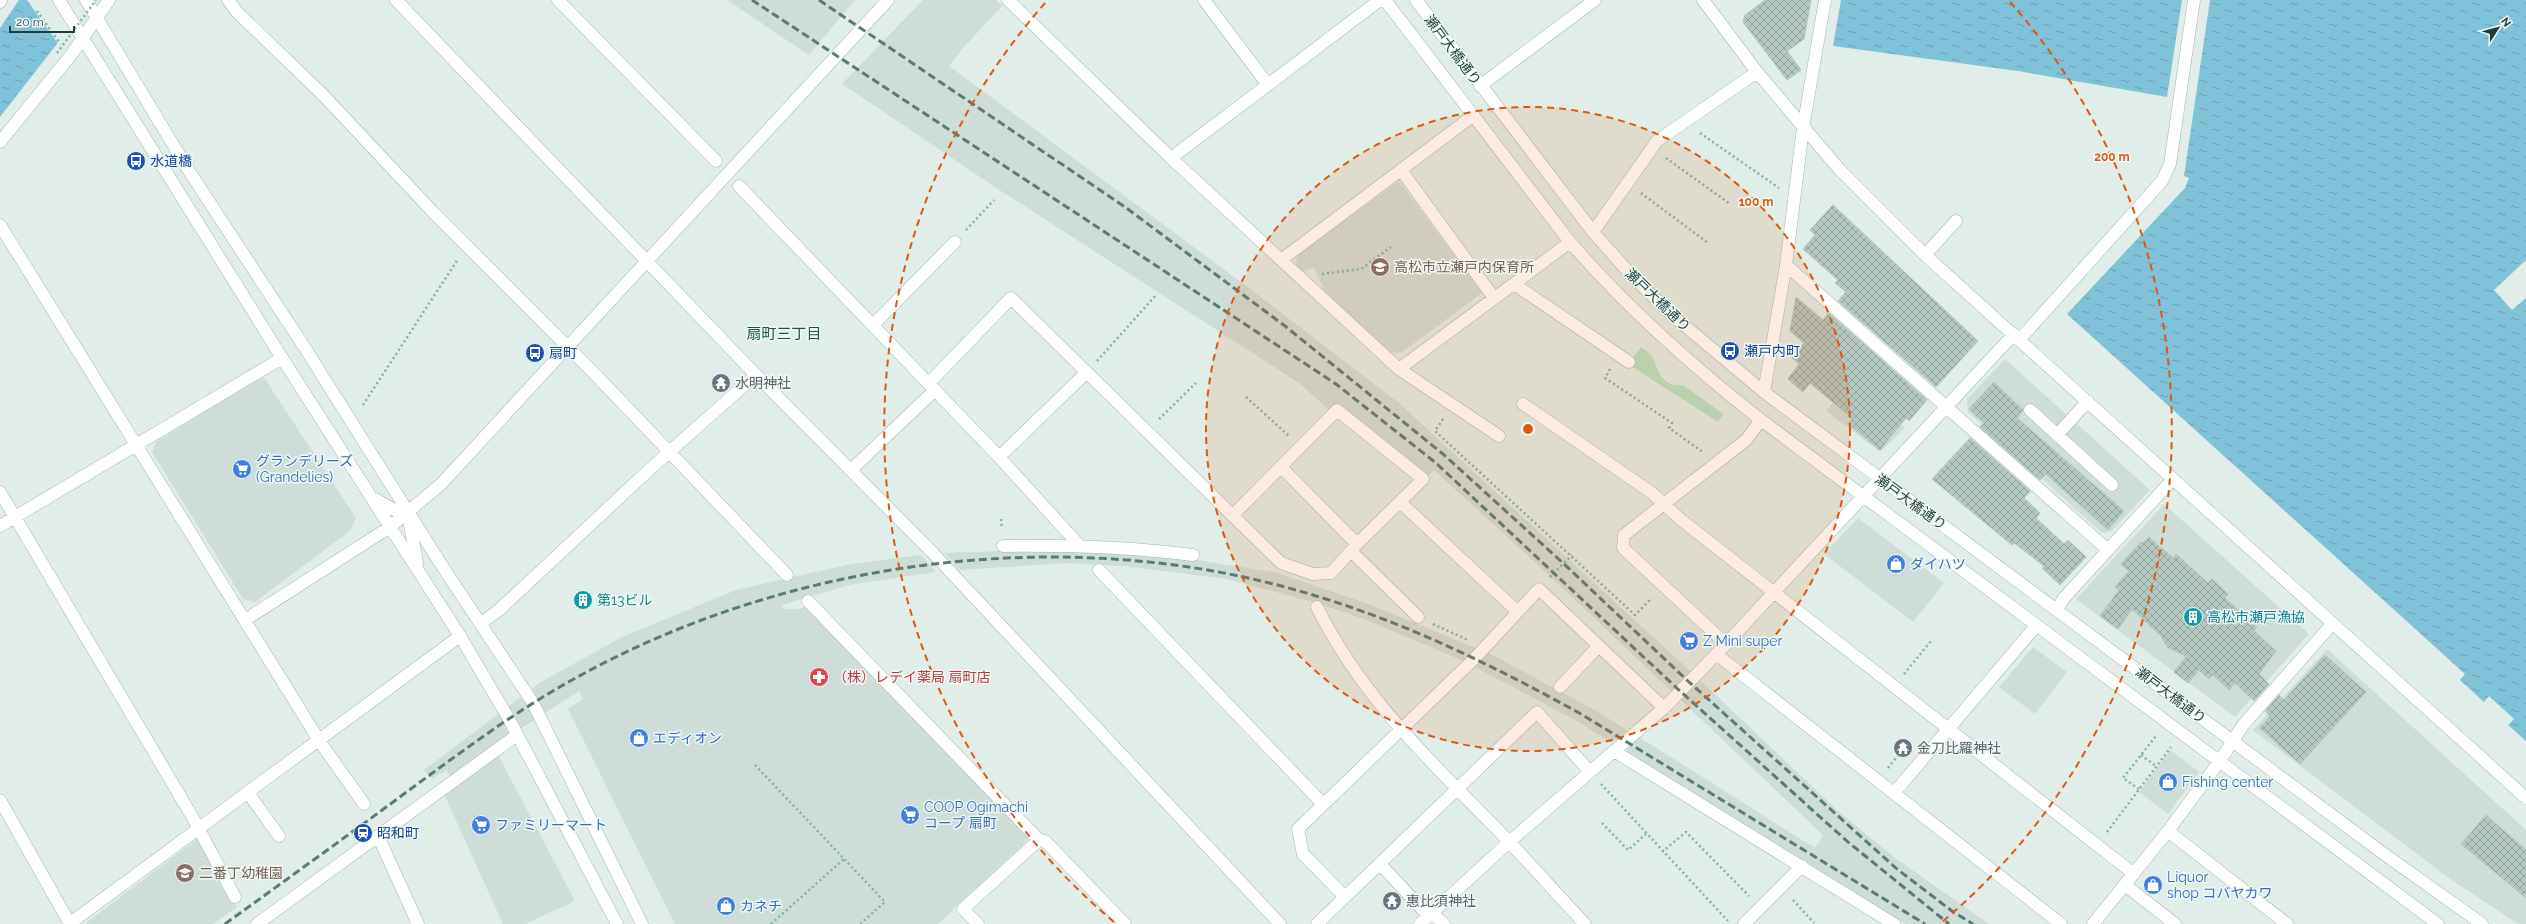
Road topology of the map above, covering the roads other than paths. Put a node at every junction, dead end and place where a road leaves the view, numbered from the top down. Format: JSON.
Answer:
{"nodes":[{"id":1,"x":59,"y":0,"type":"edge"},
{"id":2,"x":110,"y":0,"type":"edge"},
{"id":3,"x":228,"y":0,"type":"edge"},
{"id":4,"x":396,"y":0,"type":"edge"},
{"id":5,"x":558,"y":0,"type":"edge"},
{"id":6,"x":888,"y":0,"type":"edge"},
{"id":7,"x":1008,"y":0,"type":"edge"},
{"id":8,"x":1204,"y":0,"type":"edge"},
{"id":9,"x":1380,"y":0,"type":"edge"},
{"id":10,"x":1385,"y":0,"type":"edge"},
{"id":11,"x":1416,"y":0,"type":"edge"},
{"id":12,"x":1595,"y":0,"type":"edge"},
{"id":13,"x":1703,"y":0,"type":"edge"},
{"id":14,"x":1825,"y":0,"type":"edge"},
{"id":15,"x":2194,"y":0,"type":"edge"},
{"id":16,"x":91,"y":2,"type":"edge"},
{"id":17,"x":98,"y":18,"type":"junction"},
{"id":18,"x":83,"y":38,"type":"junction"},
{"id":19,"x":1757,"y":72,"type":"junction"},
{"id":20,"x":1268,"y":85,"type":"junction"},
{"id":21,"x":1480,"y":86,"type":"junction"},
{"id":22,"x":1474,"y":115,"type":"junction"},
{"id":23,"x":1804,"y":128,"type":"junction"},
{"id":24,"x":0,"y":142,"type":"edge"},
{"id":25,"x":1171,"y":158,"type":"junction"},
{"id":26,"x":716,"y":161,"type":"dead end"},
{"id":27,"x":1400,"y":170,"type":"junction"},
{"id":28,"x":739,"y":186,"type":"dead end"},
{"id":29,"x":1956,"y":221,"type":"dead end"},
{"id":30,"x":0,"y":225,"type":"edge"},
{"id":31,"x":1593,"y":232,"type":"junction"},
{"id":32,"x":955,"y":242,"type":"road end"},
{"id":33,"x":1570,"y":242,"type":"junction"},
{"id":34,"x":1925,"y":255,"type":"junction"},
{"id":35,"x":647,"y":260,"type":"junction"},
{"id":36,"x":1281,"y":260,"type":"junction"},
{"id":37,"x":1786,"y":265,"type":"junction"},
{"id":38,"x":1514,"y":284,"type":"junction"},
{"id":39,"x":1494,"y":298,"type":"junction"},
{"id":40,"x":873,"y":325,"type":"junction"},
{"id":41,"x":2017,"y":336,"type":"junction"},
{"id":42,"x":569,"y":347,"type":"junction"},
{"id":43,"x":282,"y":358,"type":"junction"},
{"id":44,"x":1624,"y":359,"type":"road end"},
{"id":45,"x":1399,"y":369,"type":"junction"},
{"id":46,"x":1086,"y":373,"type":"junction"},
{"id":47,"x":756,"y":374,"type":"junction"},
{"id":48,"x":932,"y":387,"type":"junction"},
{"id":49,"x":1764,"y":392,"type":"junction"},
{"id":50,"x":2088,"y":401,"type":"junction"},
{"id":51,"x":1523,"y":404,"type":"dead end"},
{"id":52,"x":1947,"y":404,"type":"junction"},
{"id":53,"x":2030,"y":410,"type":"dead end"},
{"id":54,"x":1762,"y":420,"type":"junction"},
{"id":55,"x":2057,"y":435,"type":"junction"},
{"id":56,"x":1499,"y":436,"type":"dead end"},
{"id":57,"x":136,"y":444,"type":"junction"},
{"id":58,"x":670,"y":451,"type":"junction"},
{"id":59,"x":999,"y":457,"type":"junction"},
{"id":60,"x":1281,"y":467,"type":"junction"},
{"id":61,"x":851,"y":470,"type":"junction"},
{"id":62,"x":1879,"y":478,"type":"junction"},
{"id":63,"x":2173,"y":478,"type":"junction"},
{"id":64,"x":2112,"y":485,"type":"dead end"},
{"id":65,"x":0,"y":492,"type":"edge"},
{"id":66,"x":1864,"y":495,"type":"junction"},
{"id":67,"x":370,"y":496,"type":"junction"},
{"id":68,"x":1400,"y":502,"type":"junction"},
{"id":69,"x":1663,"y":503,"type":"junction"},
{"id":70,"x":408,"y":512,"type":"junction"},
{"id":71,"x":1233,"y":515,"type":"junction"},
{"id":72,"x":15,"y":517,"type":"junction"},
{"id":73,"x":0,"y":526,"type":"edge"},
{"id":74,"x":390,"y":527,"type":"junction"},
{"id":75,"x":1079,"y":545,"type":"junction"},
{"id":76,"x":1003,"y":546,"type":"dead end"},
{"id":77,"x":1354,"y":548,"type":"junction"},
{"id":78,"x":2108,"y":550,"type":"junction"},
{"id":79,"x":1193,"y":555,"type":"dead end"},
{"id":80,"x":1099,"y":570,"type":"dead end"},
{"id":81,"x":420,"y":573,"type":"junction"},
{"id":82,"x":787,"y":575,"type":"dead end"},
{"id":83,"x":1774,"y":592,"type":"junction"},
{"id":84,"x":808,"y":600,"type":"dead end"},
{"id":85,"x":1317,"y":607,"type":"dead end"},
{"id":86,"x":2057,"y":609,"type":"junction"},
{"id":87,"x":1518,"y":612,"type":"junction"},
{"id":88,"x":1418,"y":617,"type":"road end"},
{"id":89,"x":245,"y":620,"type":"junction"},
{"id":90,"x":481,"y":623,"type":"junction"},
{"id":91,"x":2333,"y":623,"type":"junction"},
{"id":92,"x":2036,"y":626,"type":"junction"},
{"id":93,"x":460,"y":636,"type":"junction"},
{"id":94,"x":1726,"y":644,"type":"junction"},
{"id":95,"x":1598,"y":647,"type":"junction"},
{"id":96,"x":1716,"y":654,"type":"junction"},
{"id":97,"x":1560,"y":687,"type":"dead end"},
{"id":98,"x":1664,"y":708,"type":"junction"},
{"id":99,"x":1946,"y":729,"type":"junction"},
{"id":100,"x":1400,"y":730,"type":"junction"},
{"id":101,"x":517,"y":735,"type":"junction"},
{"id":102,"x":2233,"y":740,"type":"junction"},
{"id":103,"x":320,"y":742,"type":"junction"},
{"id":104,"x":1614,"y":752,"type":"junction"},
{"id":105,"x":2219,"y":762,"type":"junction"},
{"id":106,"x":1590,"y":772,"type":"junction"},
{"id":107,"x":1457,"y":789,"type":"junction"},
{"id":108,"x":248,"y":793,"type":"junction"},
{"id":109,"x":1894,"y":793,"type":"junction"},
{"id":110,"x":2526,"y":798,"type":"edge"},
{"id":111,"x":0,"y":800,"type":"edge"},
{"id":112,"x":364,"y":804,"type":"dead end"},
{"id":113,"x":1323,"y":804,"type":"junction"},
{"id":114,"x":196,"y":828,"type":"junction"},
{"id":115,"x":2168,"y":831,"type":"junction"},
{"id":116,"x":279,"y":836,"type":"dead end"},
{"id":117,"x":378,"y":836,"type":"junction"},
{"id":118,"x":1039,"y":840,"type":"junction"},
{"id":119,"x":1509,"y":842,"type":"junction"},
{"id":120,"x":1380,"y":864,"type":"junction"},
{"id":121,"x":1802,"y":866,"type":"junction"},
{"id":122,"x":2134,"y":874,"type":"junction"},
{"id":123,"x":2125,"y":885,"type":"junction"},
{"id":124,"x":235,"y":897,"type":"dead end"},
{"id":125,"x":1345,"y":897,"type":"junction"},
{"id":126,"x":1432,"y":913,"type":"junction"},
{"id":127,"x":69,"y":924,"type":"edge"},
{"id":128,"x":257,"y":924,"type":"edge"},
{"id":129,"x":418,"y":924,"type":"edge"},
{"id":130,"x":617,"y":924,"type":"edge"},
{"id":131,"x":642,"y":924,"type":"edge"},
{"id":132,"x":978,"y":924,"type":"edge"},
{"id":133,"x":1125,"y":924,"type":"edge"},
{"id":134,"x":1280,"y":924,"type":"edge"},
{"id":135,"x":1316,"y":924,"type":"edge"},
{"id":136,"x":1420,"y":924,"type":"edge"},
{"id":137,"x":1444,"y":924,"type":"edge"},
{"id":138,"x":1585,"y":924,"type":"edge"},
{"id":139,"x":1744,"y":924,"type":"edge"},
{"id":140,"x":1894,"y":924,"type":"edge"},
{"id":141,"x":2061,"y":924,"type":"edge"},
{"id":142,"x":2093,"y":924,"type":"edge"},
{"id":143,"x":2176,"y":924,"type":"edge"},
{"id":144,"x":2287,"y":924,"type":"edge"},
{"id":145,"x":2438,"y":924,"type":"edge"},
{"id":146,"x":2482,"y":924,"type":"edge"}],
"edges":[{"from":1,"to":18,"type":"street"},
{"from":2,"to":17,"type":"street"},
{"from":3,"to":42,"type":"street"},
{"from":4,"to":35,"type":"street"},
{"from":5,"to":26,"type":"street"},
{"from":6,"to":35,"type":"street"},
{"from":7,"to":25,"type":"street"},
{"from":8,"to":20,"type":"street"},
{"from":9,"to":20,"type":"street"},
{"from":10,"to":22,"type":"street","name":"瀬戸大橋通り"},
{"from":11,"to":21,"type":"street","name":"瀬戸大橋通り"},
{"from":12,"to":21,"type":"street"},
{"from":13,"to":19,"type":"street"},
{"from":14,"to":23,"type":"street"},
{"from":15,"to":41,"type":"street"},
{"from":16,"to":17,"type":"street"},
{"from":17,"to":18,"type":"street"},
{"from":17,"to":70,"type":"street"},
{"from":18,"to":24,"type":"street"},
{"from":18,"to":43,"type":"street"},
{"from":19,"to":23,"type":"street"},
{"from":19,"to":31,"type":"street"},
{"from":20,"to":25,"type":"street"},
{"from":21,"to":31,"type":"street","name":"瀬戸大橋通り"},
{"from":22,"to":27,"type":"street"},
{"from":22,"to":33,"type":"street","name":"瀬戸大橋通り"},
{"from":23,"to":34,"type":"street"},
{"from":23,"to":37,"type":"street"},
{"from":25,"to":36,"type":"street"},
{"from":27,"to":36,"type":"street"},
{"from":27,"to":39,"type":"street"},
{"from":28,"to":40,"type":"street"},
{"from":29,"to":34,"type":"street"},
{"from":30,"to":57,"type":"street"},
{"from":31,"to":49,"type":"street","name":"瀬戸大橋通り"},
{"from":32,"to":40,"type":"street"},
{"from":33,"to":38,"type":"street"},
{"from":33,"to":54,"type":"street","name":"瀬戸大橋通り"},
{"from":34,"to":41,"type":"street"},
{"from":35,"to":42,"type":"street"},
{"from":35,"to":47,"type":"street"},
{"from":36,"to":45,"type":"street"},
{"from":37,"to":49,"type":"street"},
{"from":37,"to":52,"type":"street"},
{"from":38,"to":39,"type":"street"},
{"from":38,"to":44,"type":"street"},
{"from":39,"to":45,"type":"street"},
{"from":40,"to":48,"type":"street"},
{"from":41,"to":50,"type":"street"},
{"from":41,"to":52,"type":"street"},
{"from":42,"to":58,"type":"street"},
{"from":42,"to":70,"type":"street"},
{"from":43,"to":57,"type":"street"},
{"from":43,"to":67,"type":"street"},
{"from":45,"to":56,"type":"street"},
{"from":46,"to":48,"type":"street"},
{"from":46,"to":59,"type":"street"},
{"from":46,"to":71,"type":"street"},
{"from":47,"to":58,"type":"street"},
{"from":47,"to":61,"type":"street"},
{"from":48,"to":59,"type":"street"},
{"from":48,"to":61,"type":"street"},
{"from":49,"to":62,"type":"street","name":"瀬戸大橋通り"},
{"from":50,"to":55,"type":"street"},
{"from":50,"to":63,"type":"street"},
{"from":51,"to":69,"type":"street"},
{"from":52,"to":62,"type":"street"},
{"from":52,"to":78,"type":"street"},
{"from":53,"to":55,"type":"street"},
{"from":54,"to":66,"type":"street","name":"瀬戸大橋通り"},
{"from":54,"to":69,"type":"street"},
{"from":55,"to":64,"type":"street"},
{"from":57,"to":72,"type":"street"},
{"from":57,"to":89,"type":"street"},
{"from":58,"to":82,"type":"street"},
{"from":58,"to":90,"type":"street"},
{"from":59,"to":75,"type":"street"},
{"from":60,"to":68,"type":"street"},
{"from":60,"to":71,"type":"street"},
{"from":60,"to":77,"type":"street"},
{"from":61,"to":134,"type":"street"},
{"from":62,"to":66,"type":"street"},
{"from":62,"to":86,"type":"street","name":"瀬戸大橋通り"},
{"from":63,"to":78,"type":"street"},
{"from":63,"to":91,"type":"street"},
{"from":65,"to":72,"type":"street"},
{"from":66,"to":83,"type":"street"},
{"from":66,"to":92,"type":"street","name":"瀬戸大橋通り"},
{"from":67,"to":70,"type":"street"},
{"from":67,"to":74,"type":"street"},
{"from":68,"to":77,"type":"street"},
{"from":68,"to":87,"type":"street"},
{"from":69,"to":83,"type":"street"},
{"from":69,"to":94,"type":"street"},
{"from":70,"to":74,"type":"street"},
{"from":70,"to":81,"type":"street"},
{"from":70,"to":90,"type":"street"},
{"from":71,"to":77,"type":"street"},
{"from":72,"to":73,"type":"street"},
{"from":72,"to":114,"type":"street"},
{"from":74,"to":81,"type":"street"},
{"from":74,"to":89,"type":"street"},
{"from":75,"to":76,"type":"street"},
{"from":75,"to":79,"type":"street"},
{"from":77,"to":88,"type":"street"},
{"from":78,"to":86,"type":"street"},
{"from":80,"to":113,"type":"street"},
{"from":81,"to":93,"type":"street"},
{"from":83,"to":94,"type":"street"},
{"from":83,"to":99,"type":"street"},
{"from":84,"to":118,"type":"street"},
{"from":85,"to":100,"type":"street"},
{"from":86,"to":102,"type":"street","name":"瀬戸大橋通り"},
{"from":87,"to":95,"type":"street"},
{"from":87,"to":100,"type":"street"},
{"from":89,"to":103,"type":"street"},
{"from":90,"to":131,"type":"street"},
{"from":91,"to":102,"type":"street"},
{"from":91,"to":110,"type":"street"},
{"from":92,"to":99,"type":"street"},
{"from":92,"to":105,"type":"street","name":"瀬戸大橋通り"},
{"from":93,"to":101,"type":"street"},
{"from":93,"to":103,"type":"street"},
{"from":94,"to":96,"type":"street"},
{"from":95,"to":97,"type":"street"},
{"from":95,"to":98,"type":"street"},
{"from":96,"to":98,"type":"street"},
{"from":96,"to":109,"type":"street"},
{"from":98,"to":104,"type":"street"},
{"from":99,"to":109,"type":"street"},
{"from":99,"to":122,"type":"street"},
{"from":100,"to":107,"type":"street"},
{"from":100,"to":113,"type":"street"},
{"from":101,"to":117,"type":"street"},
{"from":101,"to":130,"type":"street"},
{"from":102,"to":105,"type":"street"},
{"from":102,"to":146,"type":"street","name":"瀬戸大橋通り"},
{"from":103,"to":108,"type":"street"},
{"from":103,"to":112,"type":"street"},
{"from":104,"to":106,"type":"street"},
{"from":104,"to":121,"type":"street"},
{"from":105,"to":115,"type":"street"},
{"from":105,"to":145,"type":"street","name":"瀬戸大橋通り"},
{"from":106,"to":107,"type":"street"},
{"from":106,"to":119,"type":"street"},
{"from":107,"to":119,"type":"street"},
{"from":107,"to":120,"type":"street"},
{"from":108,"to":114,"type":"street"},
{"from":108,"to":116,"type":"street"},
{"from":109,"to":141,"type":"street"},
{"from":111,"to":127,"type":"street"},
{"from":113,"to":125,"type":"street"},
{"from":114,"to":124,"type":"street"},
{"from":114,"to":127,"type":"street"},
{"from":115,"to":122,"type":"street"},
{"from":115,"to":144,"type":"street"},
{"from":117,"to":128,"type":"street"},
{"from":117,"to":129,"type":"street"},
{"from":118,"to":132,"type":"street"},
{"from":118,"to":133,"type":"street"},
{"from":119,"to":126,"type":"street"},
{"from":119,"to":138,"type":"street"},
{"from":120,"to":125,"type":"street"},
{"from":120,"to":126,"type":"street"},
{"from":121,"to":139,"type":"street"},
{"from":121,"to":140,"type":"street"},
{"from":122,"to":123,"type":"street"},
{"from":123,"to":142,"type":"street"},
{"from":123,"to":143,"type":"street"},
{"from":125,"to":135,"type":"street"},
{"from":126,"to":136,"type":"street"},
{"from":126,"to":137,"type":"street"}]}
